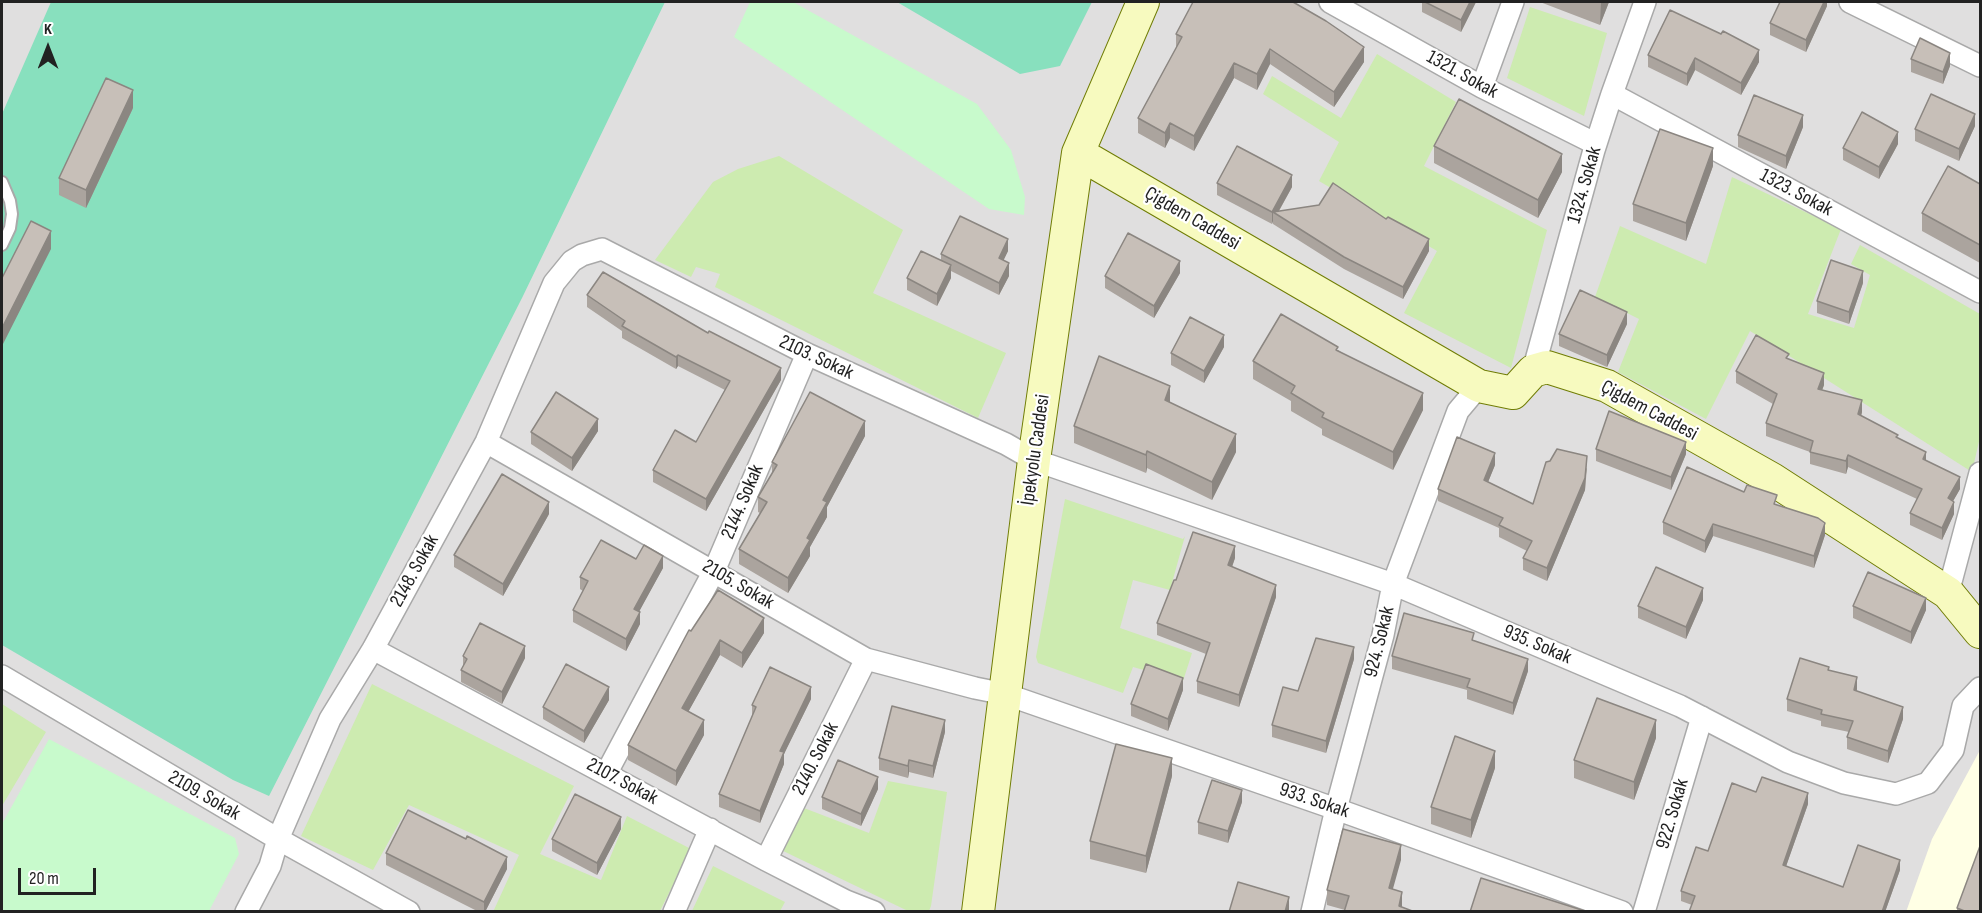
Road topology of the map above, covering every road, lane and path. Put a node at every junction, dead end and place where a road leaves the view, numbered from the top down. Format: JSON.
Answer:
{"nodes":[{"id":1,"x":1143,"y":2,"type":"edge"},
{"id":2,"x":1330,"y":2,"type":"edge"},
{"id":3,"x":1513,"y":2,"type":"edge"},
{"id":4,"x":1645,"y":2,"type":"edge"},
{"id":5,"x":1850,"y":2,"type":"edge"},
{"id":6,"x":1980,"y":66,"type":"edge"},
{"id":7,"x":1482,"y":87,"type":"junction"},
{"id":8,"x":1612,"y":93,"type":"junction"},
{"id":9,"x":1596,"y":144,"type":"junction"},
{"id":10,"x":1078,"y":153,"type":"junction"},
{"id":11,"x":2,"y":182,"type":"edge"},
{"id":12,"x":2,"y":245,"type":"edge"},
{"id":13,"x":602,"y":249,"type":"joint"},
{"id":14,"x":1980,"y":292,"type":"edge"},
{"id":15,"x":807,"y":354,"type":"junction"},
{"id":16,"x":1533,"y":371,"type":"junction"},
{"id":17,"x":1479,"y":386,"type":"junction"},
{"id":18,"x":486,"y":442,"type":"junction"},
{"id":19,"x":1034,"y":460,"type":"junction"},
{"id":20,"x":1980,"y":473,"type":"edge"},
{"id":21,"x":1975,"y":515,"type":"edge"},
{"id":22,"x":714,"y":571,"type":"junction"},
{"id":23,"x":1393,"y":584,"type":"junction"},
{"id":24,"x":1948,"y":593,"type":"junction"},
{"id":25,"x":1980,"y":632,"type":"edge"},
{"id":26,"x":373,"y":649,"type":"junction"},
{"id":27,"x":866,"y":659,"type":"junction"},
{"id":28,"x":2,"y":676,"type":"edge"},
{"id":29,"x":1980,"y":688,"type":"edge"},
{"id":30,"x":1005,"y":694,"type":"junction"},
{"id":31,"x":1702,"y":717,"type":"junction"},
{"id":32,"x":606,"y":774,"type":"junction"},
{"id":33,"x":1336,"y":809,"type":"junction"},
{"id":34,"x":710,"y":829,"type":"junction"},
{"id":35,"x":278,"y":839,"type":"junction"},
{"id":36,"x":766,"y":860,"type":"junction"},
{"id":37,"x":246,"y":912,"type":"edge"},
{"id":38,"x":409,"y":912,"type":"edge"},
{"id":39,"x":674,"y":912,"type":"edge"},
{"id":40,"x":874,"y":912,"type":"edge"},
{"id":41,"x":978,"y":912,"type":"edge"},
{"id":42,"x":1312,"y":912,"type":"edge"},
{"id":43,"x":1622,"y":912,"type":"edge"},
{"id":44,"x":1644,"y":912,"type":"edge"}],
"edges":[{"from":1,"to":10,"type":"street","name":"İpekyolu Caddesi"},
{"from":2,"to":7,"type":"street","name":"1321. Sokak"},
{"from":3,"to":7,"type":"street"},
{"from":4,"to":8,"type":"street","name":"1324. Sokak"},
{"from":5,"to":6,"type":"street"},
{"from":7,"to":9,"type":"street","name":"1321. Sokak"},
{"from":8,"to":9,"type":"street","name":"1324. Sokak"},
{"from":8,"to":14,"type":"street","name":"1323. Sokak"},
{"from":9,"to":16,"type":"street","name":"1324. Sokak"},
{"from":10,"to":17,"type":"street","name":"Çigdem Caddesi"},
{"from":10,"to":19,"type":"street","name":"İpekyolu Caddesi"},
{"from":11,"to":12,"type":"lane"},
{"from":13,"to":15,"type":"street","name":"2103. Sokak"},
{"from":13,"to":18,"type":"street","name":"2148. Sokak"},
{"from":15,"to":19,"type":"street","name":"2103. Sokak"},
{"from":15,"to":22,"type":"street","name":"2144. Sokak"},
{"from":16,"to":17,"type":"street","name":"Çigdem Caddesi"},
{"from":16,"to":24,"type":"street","name":"Çigdem Caddesi"},
{"from":17,"to":23,"type":"street","name":"924. Sokak"},
{"from":18,"to":22,"type":"street","name":"2105. Sokak"},
{"from":18,"to":26,"type":"street","name":"2148. Sokak"},
{"from":19,"to":23,"type":"street","name":"935. Sokak"},
{"from":19,"to":30,"type":"street","name":"İpekyolu Caddesi"},
{"from":20,"to":21,"type":"street"},
{"from":21,"to":24,"type":"street"},
{"from":22,"to":27,"type":"street","name":"2105. Sokak"},
{"from":22,"to":32,"type":"street","name":"2144. Sokak"},
{"from":23,"to":31,"type":"street","name":"935. Sokak"},
{"from":23,"to":33,"type":"street","name":"924. Sokak"},
{"from":24,"to":25,"type":"street","name":"Çigdem Caddesi"},
{"from":26,"to":32,"type":"street","name":"2107. Sokak"},
{"from":26,"to":35,"type":"street","name":"2148. Sokak"},
{"from":27,"to":30,"type":"street","name":"2105. Sokak"},
{"from":27,"to":36,"type":"street","name":"2140. Sokak"},
{"from":28,"to":35,"type":"street","name":"2109. Sokak"},
{"from":29,"to":31,"type":"street","name":"935. Sokak"},
{"from":30,"to":33,"type":"street","name":"933. Sokak"},
{"from":30,"to":41,"type":"street","name":"İpekyolu Caddesi"},
{"from":31,"to":44,"type":"street","name":"922. Sokak"},
{"from":32,"to":34,"type":"street","name":"2107. Sokak"},
{"from":33,"to":42,"type":"street","name":"924. Sokak"},
{"from":33,"to":43,"type":"street","name":"933. Sokak"},
{"from":34,"to":36,"type":"street","name":"2107. Sokak"},
{"from":34,"to":39,"type":"street"},
{"from":35,"to":37,"type":"street","name":"2148. Sokak"},
{"from":35,"to":38,"type":"street","name":"2109. Sokak"},
{"from":36,"to":40,"type":"street","name":"2107. Sokak"}]}
